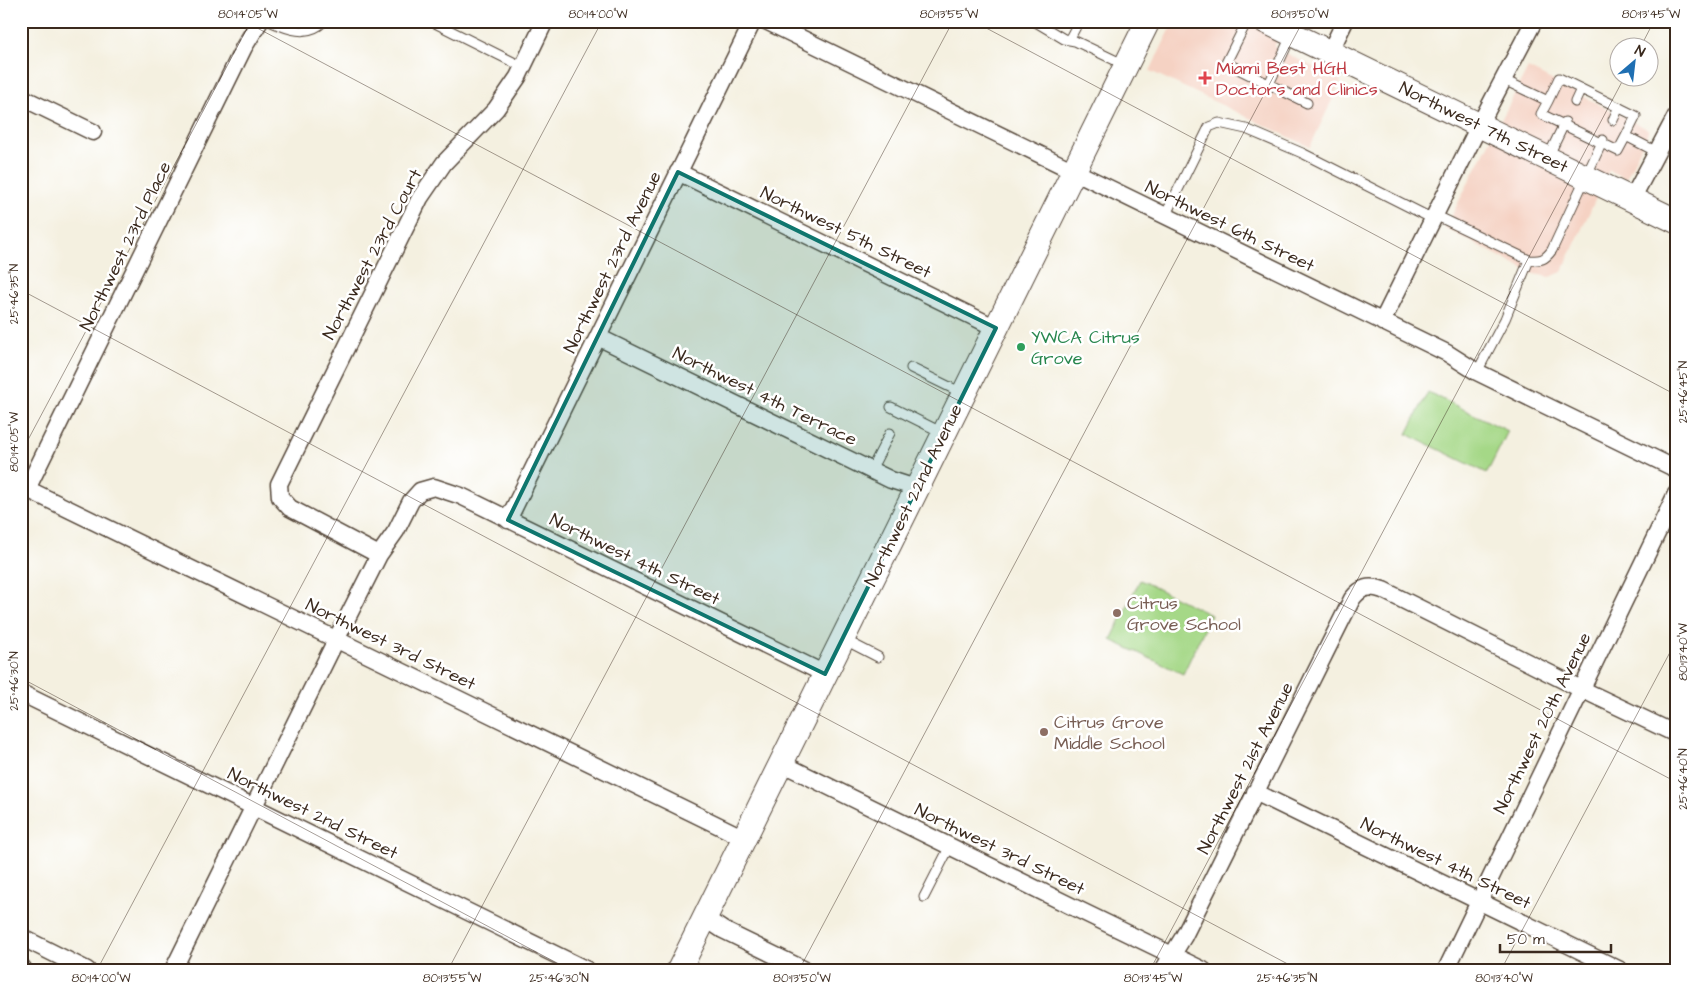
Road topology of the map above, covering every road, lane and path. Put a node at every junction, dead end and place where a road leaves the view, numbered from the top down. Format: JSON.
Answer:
{"nodes":[{"id":1,"x":260,"y":21,"type":"edge"},
{"id":2,"x":270,"y":21,"type":"edge"},
{"id":3,"x":324,"y":21,"type":"edge"},
{"id":4,"x":545,"y":21,"type":"edge"},
{"id":5,"x":753,"y":21,"type":"edge"},
{"id":6,"x":766,"y":21,"type":"edge"},
{"id":7,"x":1034,"y":21,"type":"edge"},
{"id":8,"x":1079,"y":21,"type":"edge"},
{"id":9,"x":1148,"y":21,"type":"edge"},
{"id":10,"x":1247,"y":21,"type":"edge"},
{"id":11,"x":1265,"y":21,"type":"edge"},
{"id":12,"x":1346,"y":21,"type":"edge"},
{"id":13,"x":1534,"y":21,"type":"edge"},
{"id":14,"x":436,"y":23,"type":"dead end"},
{"id":15,"x":1292,"y":34,"type":"junction"},
{"id":16,"x":1069,"y":40,"type":"junction"},
{"id":17,"x":1330,"y":52,"type":"junction"},
{"id":18,"x":1126,"y":65,"type":"junction"},
{"id":19,"x":523,"y":67,"type":"junction"},
{"id":20,"x":1504,"y":80,"type":"junction"},
{"id":21,"x":1269,"y":84,"type":"junction"},
{"id":22,"x":1581,"y":89,"type":"junction"},
{"id":23,"x":21,"y":97,"type":"edge"},
{"id":24,"x":1548,"y":101,"type":"junction"},
{"id":25,"x":1575,"y":102,"type":"dead end"},
{"id":26,"x":1307,"y":103,"type":"dead end"},
{"id":27,"x":1619,"y":108,"type":"junction"},
{"id":28,"x":1676,"y":116,"type":"edge"},
{"id":29,"x":1613,"y":120,"type":"dead end"},
{"id":30,"x":1565,"y":123,"type":"junction"},
{"id":31,"x":1480,"y":124,"type":"junction"},
{"id":32,"x":93,"y":132,"type":"dead end"},
{"id":33,"x":1626,"y":136,"type":"junction"},
{"id":34,"x":1602,"y":142,"type":"junction"},
{"id":35,"x":1657,"y":152,"type":"junction"},
{"id":36,"x":1548,"y":158,"type":"junction"},
{"id":37,"x":1072,"y":171,"type":"junction"},
{"id":38,"x":678,"y":172,"type":"junction"},
{"id":39,"x":1587,"y":177,"type":"junction"},
{"id":40,"x":1632,"y":199,"type":"junction"},
{"id":41,"x":1166,"y":216,"type":"junction"},
{"id":42,"x":1434,"y":217,"type":"junction"},
{"id":43,"x":1676,"y":220,"type":"edge"},
{"id":44,"x":1528,"y":260,"type":"junction"},
{"id":45,"x":1382,"y":322,"type":"junction"},
{"id":46,"x":996,"y":328,"type":"junction"},
{"id":47,"x":598,"y":336,"type":"junction"},
{"id":48,"x":911,"y":368,"type":"dead end"},
{"id":49,"x":1477,"y":372,"type":"junction"},
{"id":50,"x":963,"y":394,"type":"junction"},
{"id":51,"x":891,"y":407,"type":"dead end"},
{"id":52,"x":890,"y":433,"type":"dead end"},
{"id":53,"x":943,"y":433,"type":"junction"},
{"id":54,"x":1676,"y":469,"type":"edge"},
{"id":55,"x":871,"y":470,"type":"junction"},
{"id":56,"x":24,"y":487,"type":"edge"},
{"id":57,"x":916,"y":488,"type":"junction"},
{"id":58,"x":1676,"y":494,"type":"edge"},
{"id":59,"x":508,"y":520,"type":"junction"},
{"id":60,"x":379,"y":555,"type":"junction"},
{"id":61,"x":842,"y":638,"type":"junction"},
{"id":62,"x":336,"y":640,"type":"junction"},
{"id":63,"x":878,"y":657,"type":"dead end"},
{"id":64,"x":825,"y":674,"type":"junction"},
{"id":65,"x":1581,"y":689,"type":"junction"},
{"id":66,"x":21,"y":693,"type":"edge"},
{"id":67,"x":1676,"y":734,"type":"edge"},
{"id":68,"x":781,"y":763,"type":"junction"},
{"id":69,"x":1255,"y":792,"type":"junction"},
{"id":70,"x":253,"y":806,"type":"junction"},
{"id":71,"x":744,"y":838,"type":"junction"},
{"id":72,"x":950,"y":846,"type":"junction"},
{"id":73,"x":924,"y":897,"type":"dead end"},
{"id":74,"x":1479,"y":901,"type":"junction"},
{"id":75,"x":705,"y":918,"type":"junction"},
{"id":76,"x":21,"y":937,"type":"edge"},
{"id":77,"x":49,"y":951,"type":"junction"},
{"id":78,"x":1172,"y":955,"type":"junction"},
{"id":79,"x":21,"y":966,"type":"edge"},
{"id":80,"x":24,"y":970,"type":"edge"},
{"id":81,"x":59,"y":970,"type":"edge"},
{"id":82,"x":87,"y":970,"type":"edge"},
{"id":83,"x":172,"y":970,"type":"edge"},
{"id":84,"x":587,"y":970,"type":"edge"},
{"id":85,"x":679,"y":970,"type":"edge"},
{"id":86,"x":805,"y":970,"type":"edge"},
{"id":87,"x":1163,"y":970,"type":"edge"},
{"id":88,"x":1203,"y":970,"type":"edge"},
{"id":89,"x":1446,"y":970,"type":"edge"},
{"id":90,"x":1620,"y":970,"type":"edge"}],
"edges":[{"from":1,"to":56,"type":"street","name":"Northwest 23rd Place"},
{"from":2,"to":3,"type":"lane"},
{"from":4,"to":19,"type":"street","name":"Northwest 23rd Court"},
{"from":5,"to":38,"type":"street","name":"Northwest 23rd Avenue"},
{"from":6,"to":37,"type":"street","name":"Northwest 6th Street"},
{"from":7,"to":16,"type":"lane"},
{"from":8,"to":16,"type":"lane"},
{"from":9,"to":18,"type":"main road","name":"Northwest 22nd Avenue"},
{"from":10,"to":21,"type":"lane"},
{"from":11,"to":15,"type":"main road","name":"Northwest 7th Street"},
{"from":12,"to":17,"type":"street"},
{"from":13,"to":20,"type":"street"},
{"from":14,"to":19,"type":"lane"},
{"from":15,"to":17,"type":"main road","name":"Northwest 7th Street"},
{"from":15,"to":21,"type":"lane"},
{"from":16,"to":18,"type":"lane"},
{"from":17,"to":31,"type":"main road","name":"Northwest 7th Street"},
{"from":18,"to":37,"type":"main road","name":"Northwest 22nd Avenue"},
{"from":19,"to":60,"type":"street","name":"Northwest 23rd Court"},
{"from":20,"to":24,"type":"lane"},
{"from":20,"to":31,"type":"street"},
{"from":21,"to":26,"type":"lane"},
{"from":22,"to":24,"type":"lane"},
{"from":22,"to":25,"type":"lane"},
{"from":22,"to":27,"type":"lane"},
{"from":23,"to":32,"type":"street"},
{"from":24,"to":30,"type":"lane"},
{"from":27,"to":29,"type":"lane"},
{"from":27,"to":33,"type":"lane"},
{"from":28,"to":35,"type":"street"},
{"from":30,"to":34,"type":"lane"},
{"from":30,"to":36,"type":"lane"},
{"from":31,"to":36,"type":"main road","name":"Northwest 7th Street"},
{"from":31,"to":42,"type":"street"},
{"from":33,"to":34,"type":"lane"},
{"from":33,"to":35,"type":"lane"},
{"from":34,"to":39,"type":"lane"},
{"from":35,"to":40,"type":"street"},
{"from":36,"to":39,"type":"main road","name":"Northwest 7th Street"},
{"from":37,"to":41,"type":"street","name":"Northwest 6th Street"},
{"from":37,"to":46,"type":"main road","name":"Northwest 22nd Avenue"},
{"from":38,"to":46,"type":"street","name":"Northwest 5th Street"},
{"from":38,"to":47,"type":"street","name":"Northwest 23rd Avenue"},
{"from":39,"to":40,"type":"main road","name":"Northwest 7th Street"},
{"from":39,"to":44,"type":"lane"},
{"from":40,"to":43,"type":"main road","name":"Northwest 7th Street"},
{"from":41,"to":42,"type":"lane"},
{"from":41,"to":45,"type":"street","name":"Northwest 6th Street"},
{"from":42,"to":44,"type":"lane"},
{"from":42,"to":45,"type":"street"},
{"from":44,"to":49,"type":"lane"},
{"from":45,"to":49,"type":"street","name":"Northwest 6th Street"},
{"from":46,"to":50,"type":"main road","name":"Northwest 22nd Avenue"},
{"from":47,"to":55,"type":"street","name":"Northwest 4th Terrace"},
{"from":47,"to":59,"type":"street","name":"Northwest 23rd Avenue"},
{"from":48,"to":50,"type":"lane"},
{"from":49,"to":54,"type":"street","name":"Northwest 6th Street"},
{"from":50,"to":53,"type":"main road","name":"Northwest 22nd Avenue"},
{"from":51,"to":53,"type":"lane"},
{"from":52,"to":55,"type":"lane"},
{"from":53,"to":57,"type":"main road","name":"Northwest 22nd Avenue"},
{"from":55,"to":57,"type":"street","name":"Northwest 4th Terrace"},
{"from":56,"to":62,"type":"street","name":"Northwest 3rd Street"},
{"from":57,"to":61,"type":"main road","name":"Northwest 22nd Avenue"},
{"from":58,"to":65,"type":"street","name":"Northwest 20th Avenue"},
{"from":59,"to":60,"type":"street","name":"Northwest 4th Street"},
{"from":59,"to":64,"type":"street","name":"Northwest 4th Street"},
{"from":60,"to":62,"type":"street"},
{"from":61,"to":63,"type":"lane"},
{"from":61,"to":64,"type":"main road","name":"Northwest 22nd Avenue"},
{"from":62,"to":70,"type":"street"},
{"from":62,"to":71,"type":"street","name":"Northwest 3rd Street"},
{"from":64,"to":68,"type":"main road","name":"Northwest 22nd Avenue"},
{"from":65,"to":67,"type":"street"},
{"from":65,"to":69,"type":"street","name":"Northwest 21st Avenue"},
{"from":65,"to":74,"type":"street","name":"Northwest 20th Avenue"},
{"from":66,"to":70,"type":"street","name":"Northwest 2nd Street"},
{"from":68,"to":71,"type":"main road","name":"Northwest 22nd Avenue"},
{"from":68,"to":72,"type":"street","name":"Northwest 3rd Street"},
{"from":69,"to":74,"type":"street","name":"Northwest 4th Street"},
{"from":69,"to":78,"type":"street","name":"Northwest 21st Avenue"},
{"from":70,"to":83,"type":"street"},
{"from":70,"to":84,"type":"street","name":"Northwest 2nd Street"},
{"from":71,"to":75,"type":"main road","name":"Northwest 22nd Avenue"},
{"from":72,"to":73,"type":"lane"},
{"from":72,"to":78,"type":"street","name":"Northwest 3rd Street"},
{"from":74,"to":89,"type":"street","name":"Northwest 20th Avenue"},
{"from":74,"to":90,"type":"street","name":"Northwest 4th Street"},
{"from":75,"to":85,"type":"main road","name":"Northwest 22nd Avenue"},
{"from":75,"to":86,"type":"street"},
{"from":76,"to":77,"type":"street"},
{"from":77,"to":81,"type":"street"},
{"from":77,"to":82,"type":"street"},
{"from":78,"to":87,"type":"street","name":"Northwest 21st Avenue"},
{"from":78,"to":88,"type":"street","name":"Northwest 3rd Street"},
{"from":79,"to":80,"type":"street"}]}
